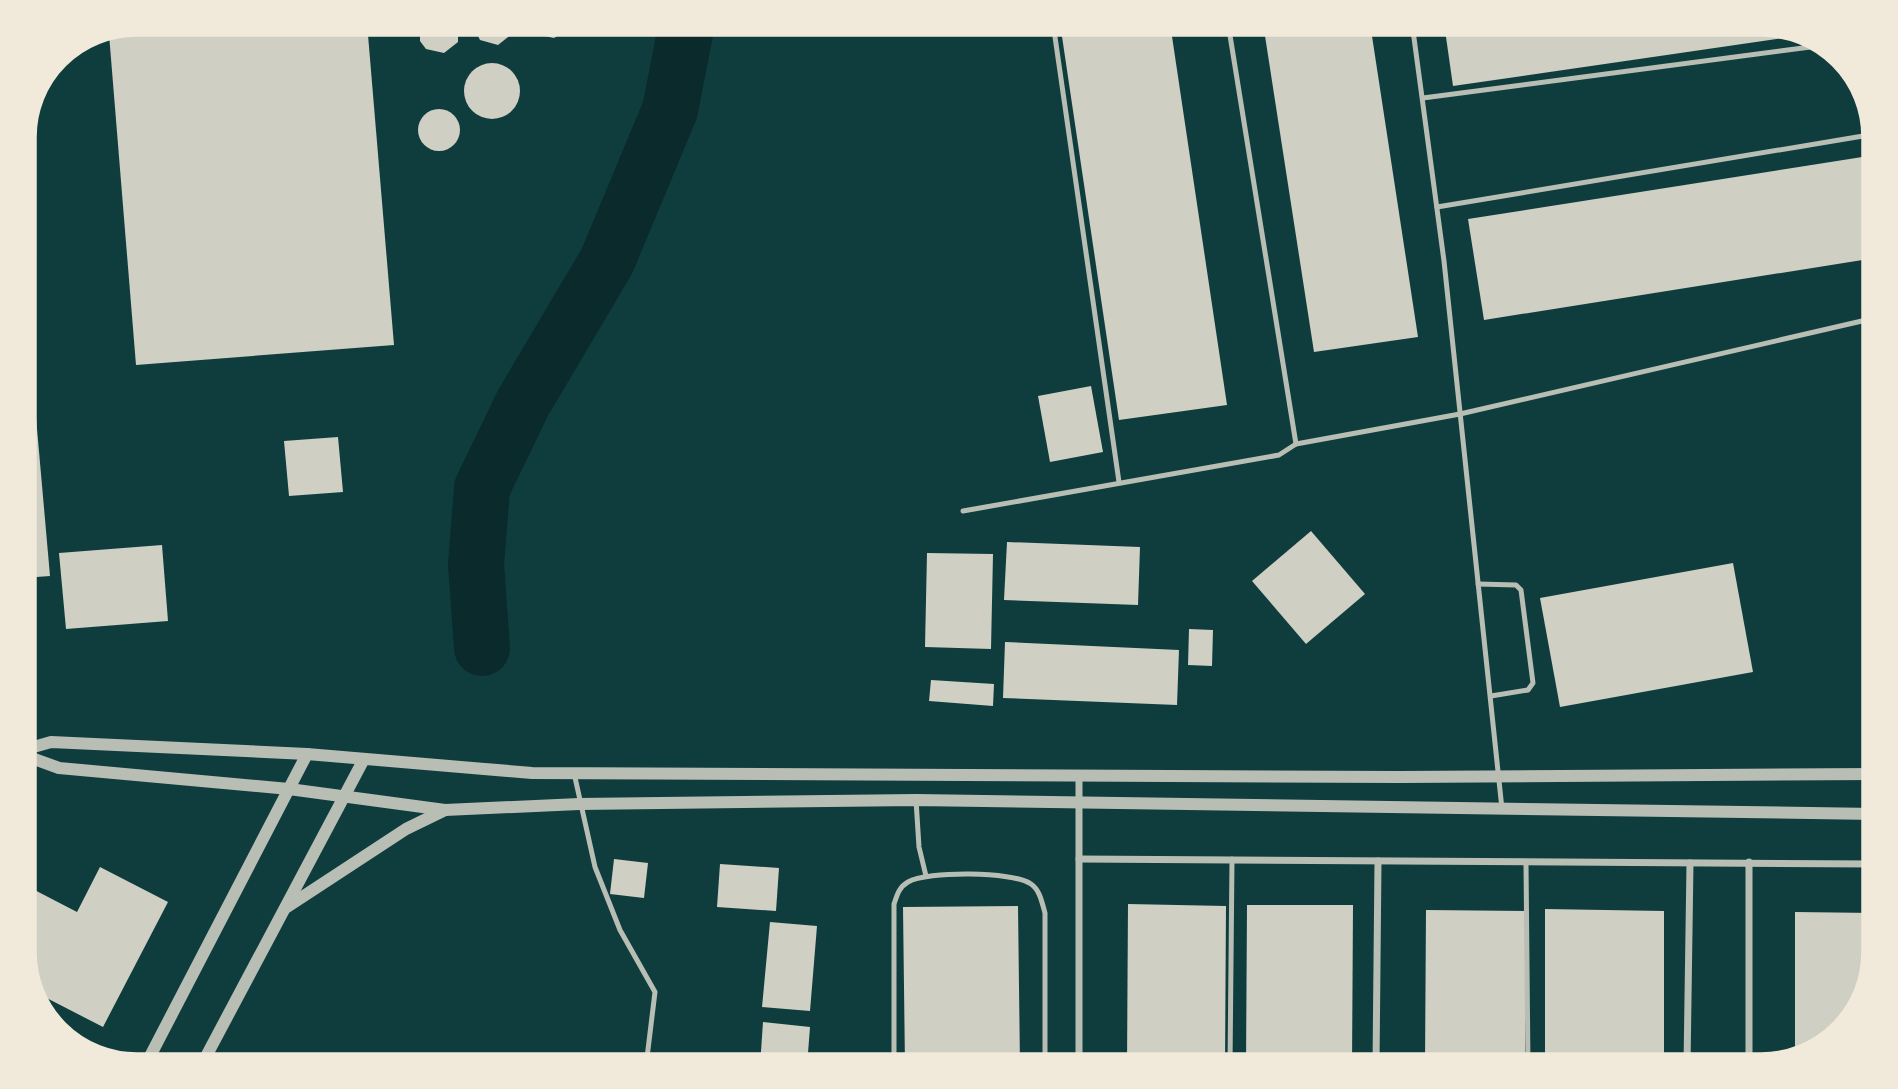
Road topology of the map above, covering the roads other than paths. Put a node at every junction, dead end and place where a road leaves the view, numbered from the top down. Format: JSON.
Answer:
{"nodes":[{"id":1,"x":1055,"y":35,"type":"edge"},
{"id":2,"x":1230,"y":35,"type":"edge"},
{"id":3,"x":1414,"y":35,"type":"edge"},
{"id":4,"x":1809,"y":47,"type":"edge"},
{"id":5,"x":1423,"y":99,"type":"junction"},
{"id":6,"x":1863,"y":136,"type":"edge"},
{"id":7,"x":1437,"y":207,"type":"junction"},
{"id":8,"x":1863,"y":321,"type":"edge"},
{"id":9,"x":1460,"y":414,"type":"junction"},
{"id":10,"x":1296,"y":444,"type":"junction"},
{"id":11,"x":1119,"y":482,"type":"junction"},
{"id":12,"x":962,"y":511,"type":"dead end"},
{"id":13,"x":1478,"y":584,"type":"junction"},
{"id":14,"x":1491,"y":696,"type":"junction"},
{"id":15,"x":35,"y":748,"type":"edge"},
{"id":16,"x":307,"y":754,"type":"junction"},
{"id":17,"x":35,"y":758,"type":"edge"},
{"id":18,"x":364,"y":759,"type":"junction"},
{"id":19,"x":574,"y":773,"type":"junction"},
{"id":20,"x":1863,"y":774,"type":"edge"},
{"id":21,"x":1079,"y":775,"type":"junction"},
{"id":22,"x":1499,"y":776,"type":"junction"},
{"id":23,"x":289,"y":789,"type":"junction"},
{"id":24,"x":345,"y":796,"type":"junction"},
{"id":25,"x":916,"y":800,"type":"junction"},
{"id":26,"x":1080,"y":803,"type":"junction"},
{"id":27,"x":579,"y":804,"type":"junction"},
{"id":28,"x":1502,"y":809,"type":"junction"},
{"id":29,"x":445,"y":810,"type":"junction"},
{"id":30,"x":1863,"y":814,"type":"edge"},
{"id":31,"x":1079,"y":859,"type":"junction"},
{"id":32,"x":1232,"y":859,"type":"junction"},
{"id":33,"x":1378,"y":861,"type":"junction"},
{"id":34,"x":1749,"y":862,"type":"junction"},
{"id":35,"x":1690,"y":863,"type":"junction"},
{"id":36,"x":1527,"y":864,"type":"junction"},
{"id":37,"x":1863,"y":864,"type":"edge"},
{"id":38,"x":926,"y":876,"type":"junction"},
{"id":39,"x":286,"y":907,"type":"junction"},
{"id":40,"x":151,"y":1054,"type":"edge"},
{"id":41,"x":207,"y":1054,"type":"edge"},
{"id":42,"x":647,"y":1054,"type":"edge"},
{"id":43,"x":894,"y":1054,"type":"edge"},
{"id":44,"x":1045,"y":1054,"type":"edge"},
{"id":45,"x":1079,"y":1054,"type":"edge"},
{"id":46,"x":1230,"y":1054,"type":"edge"},
{"id":47,"x":1376,"y":1054,"type":"edge"},
{"id":48,"x":1528,"y":1054,"type":"edge"},
{"id":49,"x":1687,"y":1054,"type":"edge"},
{"id":50,"x":1749,"y":1054,"type":"edge"}],
"edges":[{"from":1,"to":11,"type":"lane"},
{"from":2,"to":10,"type":"lane"},
{"from":3,"to":5,"type":"lane"},
{"from":4,"to":5,"type":"lane"},
{"from":5,"to":7,"type":"lane"},
{"from":6,"to":7,"type":"lane"},
{"from":7,"to":9,"type":"lane"},
{"from":8,"to":9,"type":"lane"},
{"from":9,"to":10,"type":"lane"},
{"from":9,"to":13,"type":"lane"},
{"from":10,"to":11,"type":"lane"},
{"from":11,"to":12,"type":"lane"},
{"from":13,"to":14,"type":"lane"},
{"from":13,"to":14,"type":"lane"},
{"from":14,"to":22,"type":"lane"},
{"from":15,"to":16,"type":"street"},
{"from":16,"to":18,"type":"street"},
{"from":16,"to":23,"type":"street"},
{"from":17,"to":23,"type":"street"},
{"from":18,"to":19,"type":"street"},
{"from":18,"to":24,"type":"street"},
{"from":19,"to":21,"type":"street"},
{"from":19,"to":27,"type":"lane"},
{"from":20,"to":22,"type":"street"},
{"from":21,"to":22,"type":"street"},
{"from":21,"to":26,"type":"street"},
{"from":22,"to":28,"type":"lane"},
{"from":23,"to":24,"type":"street"},
{"from":23,"to":40,"type":"street"},
{"from":24,"to":29,"type":"street"},
{"from":24,"to":39,"type":"street"},
{"from":25,"to":26,"type":"street"},
{"from":25,"to":27,"type":"street"},
{"from":25,"to":38,"type":"lane"},
{"from":26,"to":28,"type":"street"},
{"from":26,"to":31,"type":"street"},
{"from":27,"to":29,"type":"street"},
{"from":27,"to":42,"type":"lane"},
{"from":28,"to":30,"type":"street"},
{"from":29,"to":39,"type":"street"},
{"from":31,"to":32,"type":"street"},
{"from":31,"to":45,"type":"street"},
{"from":32,"to":33,"type":"street"},
{"from":32,"to":46,"type":"lane"},
{"from":33,"to":36,"type":"street"},
{"from":33,"to":47,"type":"street"},
{"from":34,"to":35,"type":"street"},
{"from":34,"to":37,"type":"street"},
{"from":34,"to":50,"type":"street"},
{"from":35,"to":36,"type":"street"},
{"from":35,"to":49,"type":"street"},
{"from":36,"to":48,"type":"lane"},
{"from":38,"to":43,"type":"lane"},
{"from":38,"to":44,"type":"lane"},
{"from":39,"to":41,"type":"street"}]}
